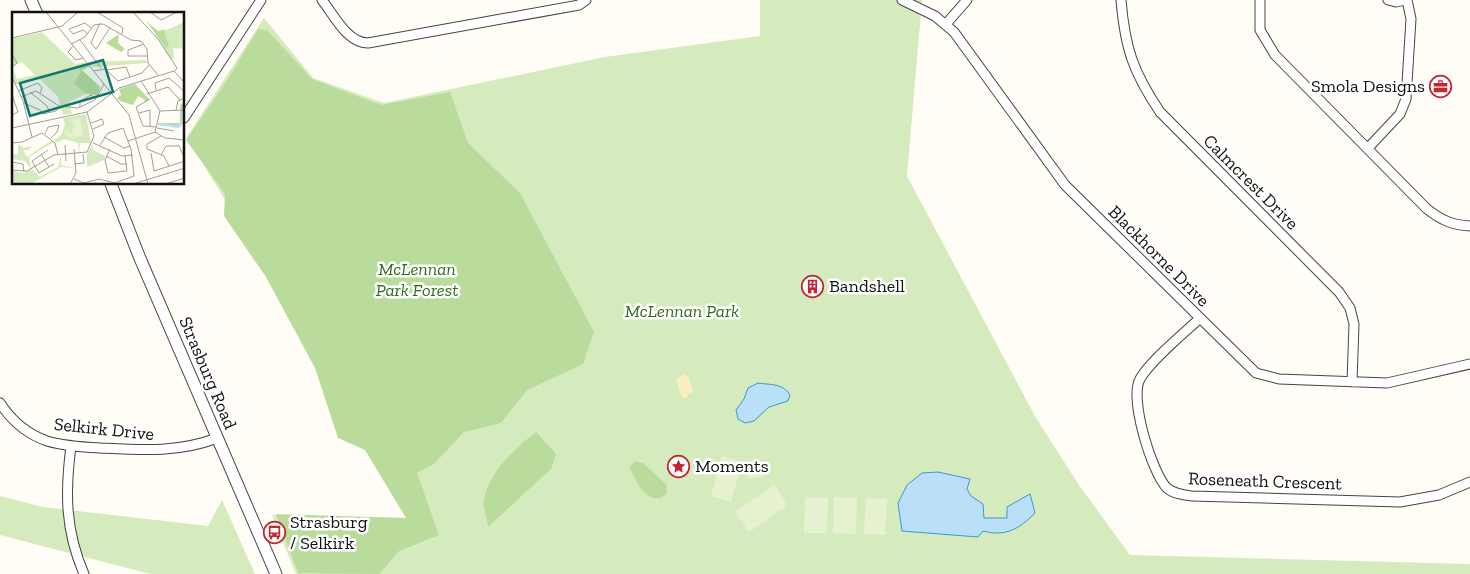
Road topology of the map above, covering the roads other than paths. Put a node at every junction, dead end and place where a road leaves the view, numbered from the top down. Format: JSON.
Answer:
{"nodes":[{"id":1,"x":31,"y":0,"type":"edge"},
{"id":2,"x":260,"y":0,"type":"edge"},
{"id":3,"x":322,"y":0,"type":"edge"},
{"id":4,"x":586,"y":0,"type":"edge"},
{"id":5,"x":902,"y":0,"type":"edge"},
{"id":6,"x":966,"y":0,"type":"edge"},
{"id":7,"x":1121,"y":0,"type":"edge"},
{"id":8,"x":1260,"y":0,"type":"edge"},
{"id":9,"x":1388,"y":0,"type":"edge"},
{"id":10,"x":1406,"y":0,"type":"edge"},
{"id":11,"x":36,"y":12,"type":"edge"},
{"id":12,"x":946,"y":24,"type":"junction"},
{"id":13,"x":185,"y":116,"type":"edge"},
{"id":14,"x":1368,"y":148,"type":"junction"},
{"id":15,"x":111,"y":185,"type":"edge"},
{"id":16,"x":1470,"y":226,"type":"edge"},
{"id":17,"x":1199,"y":319,"type":"junction"},
{"id":18,"x":1470,"y":364,"type":"edge"},
{"id":19,"x":1352,"y":382,"type":"junction"},
{"id":20,"x":0,"y":403,"type":"edge"},
{"id":21,"x":217,"y":438,"type":"junction"},
{"id":22,"x":71,"y":446,"type":"junction"},
{"id":23,"x":1470,"y":482,"type":"edge"},
{"id":24,"x":84,"y":574,"type":"edge"},
{"id":25,"x":276,"y":574,"type":"edge"}],
"edges":[{"from":1,"to":11,"type":"street"},
{"from":2,"to":13,"type":"street"},
{"from":3,"to":4,"type":"street"},
{"from":5,"to":12,"type":"street","name":"Blackhorne Drive"},
{"from":6,"to":12,"type":"street"},
{"from":7,"to":19,"type":"street","name":"Calmcrest Drive"},
{"from":8,"to":14,"type":"street"},
{"from":9,"to":10,"type":"street"},
{"from":10,"to":14,"type":"street"},
{"from":12,"to":17,"type":"street","name":"Blackhorne Drive"},
{"from":14,"to":16,"type":"street"},
{"from":15,"to":21,"type":"street","name":"Strasburg Road"},
{"from":17,"to":19,"type":"street","name":"Blackhorne Drive"},
{"from":17,"to":23,"type":"street","name":"Roseneath Crescent"},
{"from":18,"to":19,"type":"street","name":"Blackhorne Drive"},
{"from":20,"to":22,"type":"street","name":"Selkirk Drive"},
{"from":21,"to":22,"type":"street","name":"Selkirk Drive"},
{"from":21,"to":25,"type":"street","name":"Strasburg Road"},
{"from":22,"to":24,"type":"street"}]}
